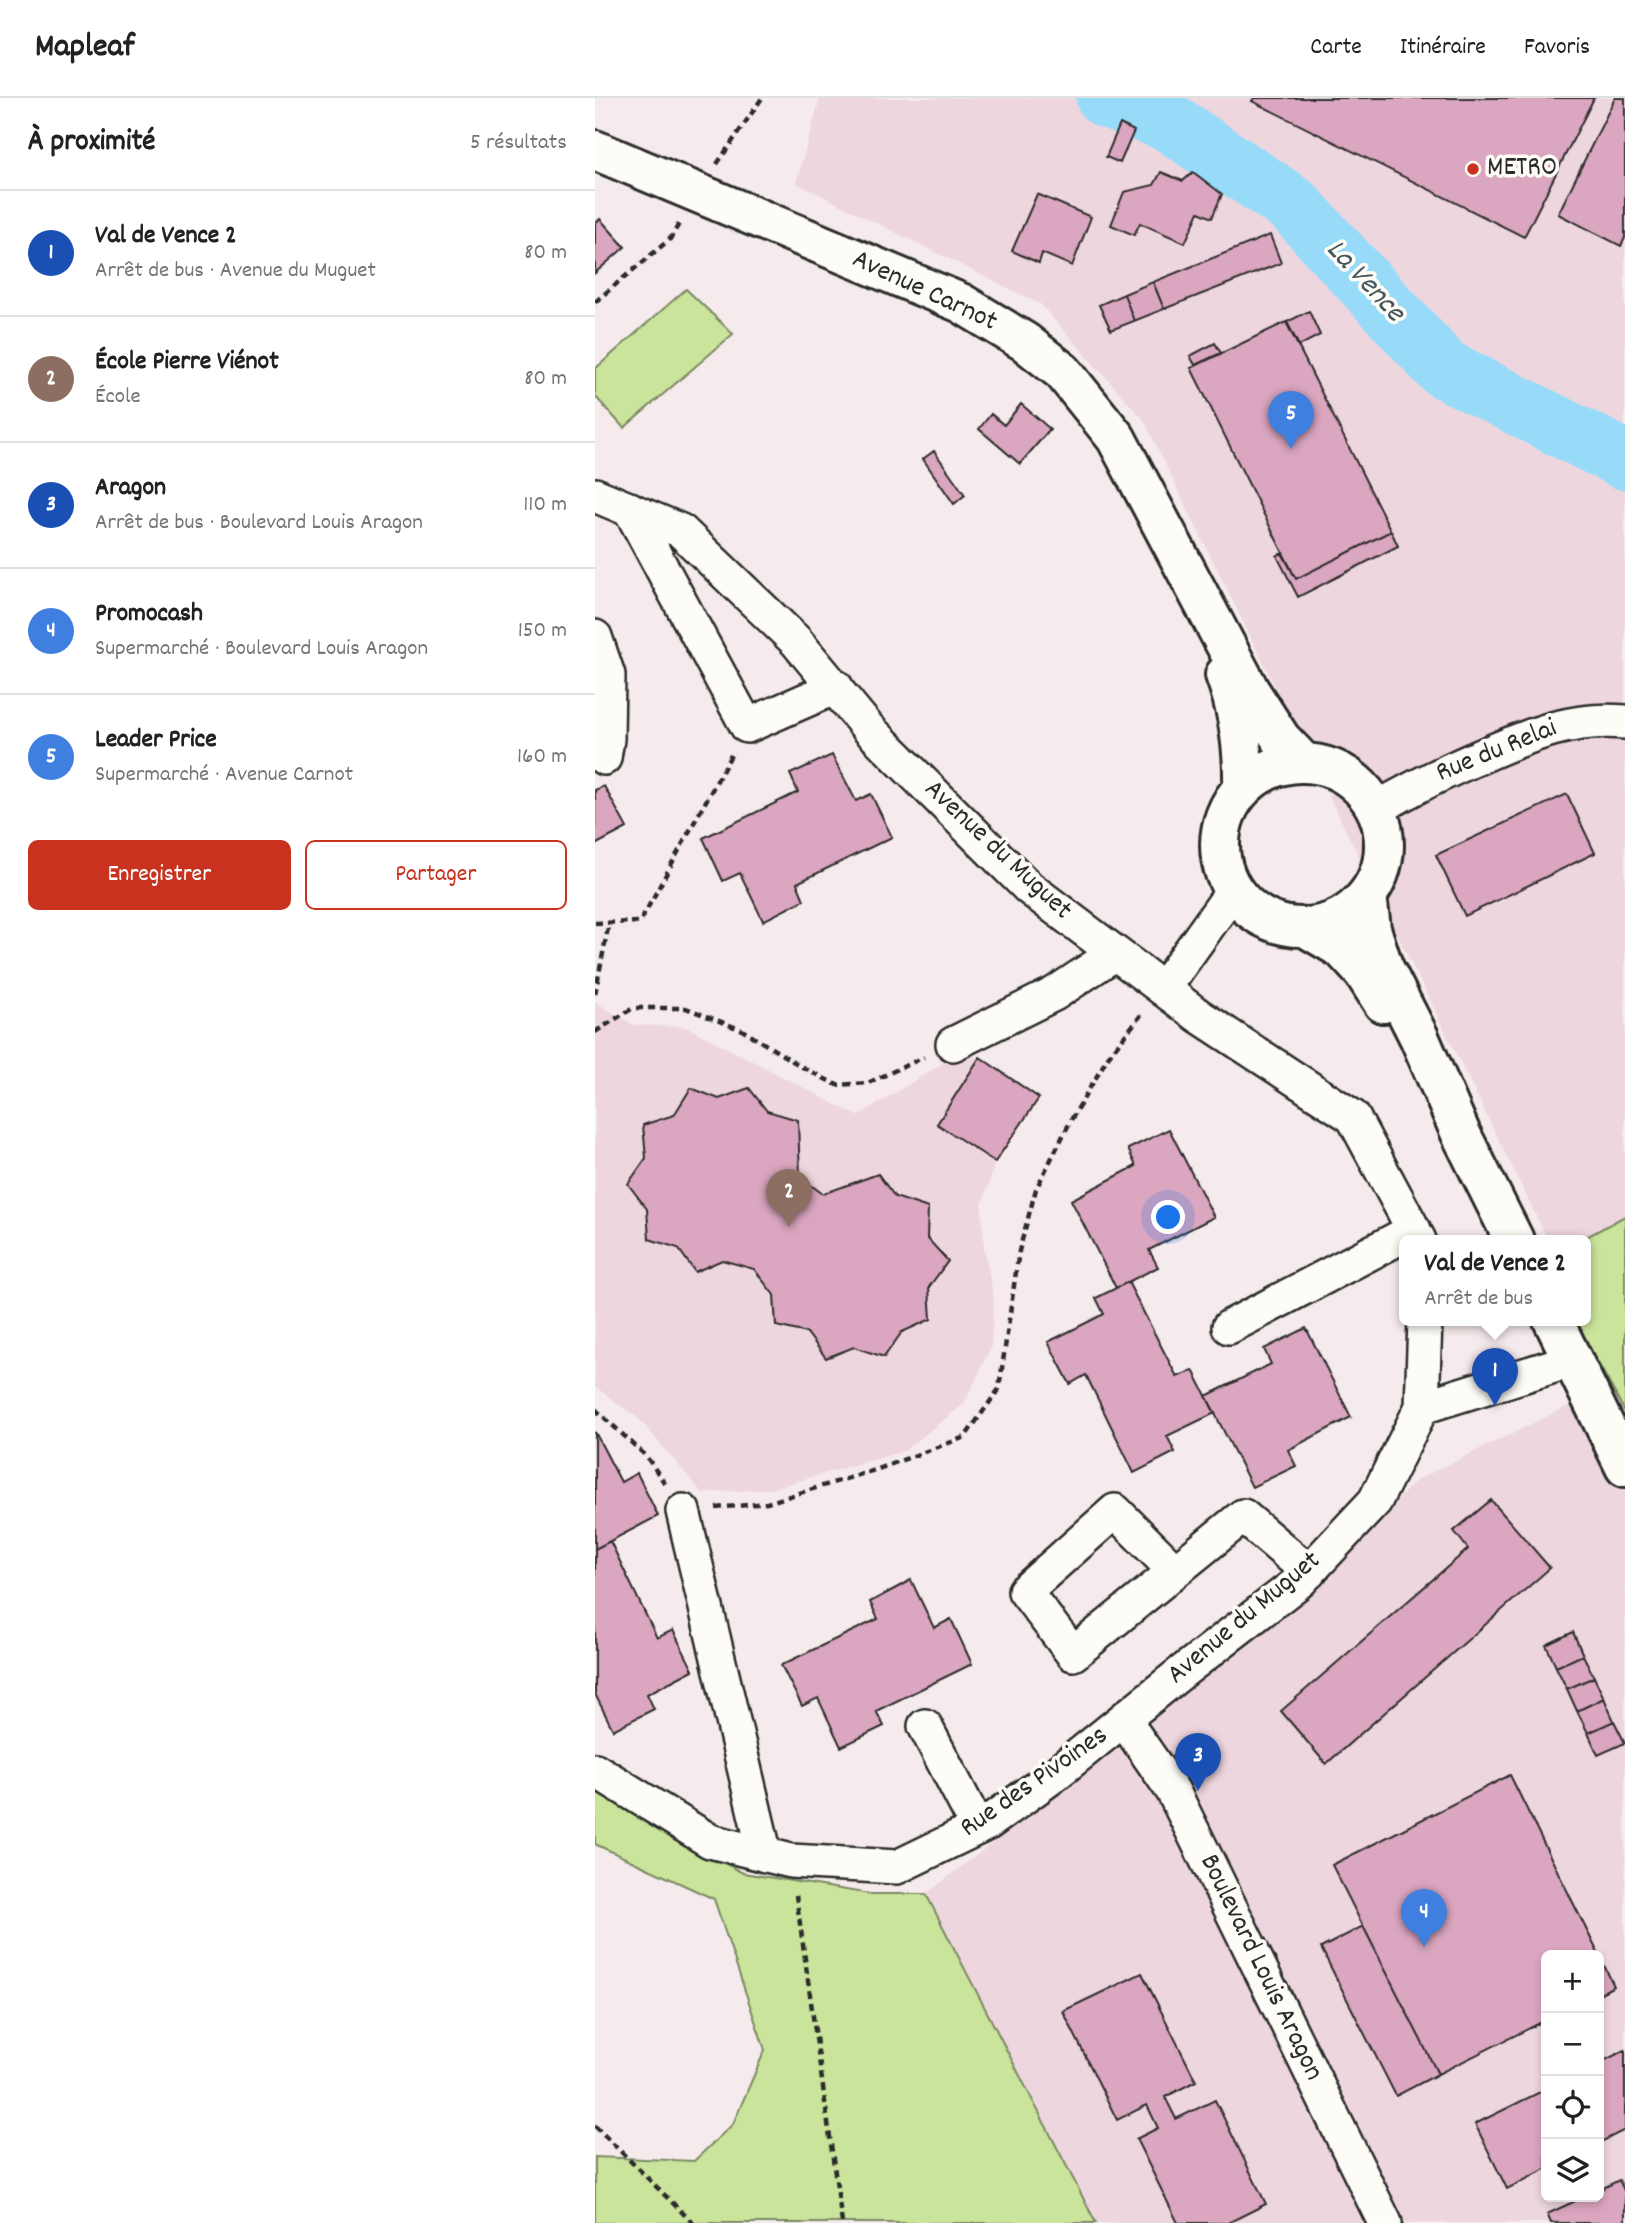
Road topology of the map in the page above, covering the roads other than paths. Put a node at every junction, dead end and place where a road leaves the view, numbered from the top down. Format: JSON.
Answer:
{"nodes":[{"id":1,"x":595,"y":150,"type":"edge"},
{"id":2,"x":595,"y":495,"type":"edge"},
{"id":3,"x":630,"y":509,"type":"junction"},
{"id":4,"x":1187,"y":575,"type":"junction"},
{"id":5,"x":595,"y":637,"type":"edge"},
{"id":6,"x":836,"y":687,"type":"junction"},
{"id":7,"x":1624,"y":719,"type":"edge"},
{"id":8,"x":604,"y":758,"type":"dead end"},
{"id":9,"x":1304,"y":762,"type":"junction"},
{"id":10,"x":1243,"y":788,"type":"junction"},
{"id":11,"x":1376,"y":809,"type":"junction"},
{"id":12,"x":1233,"y":891,"type":"junction"},
{"id":13,"x":1367,"y":895,"type":"junction"},
{"id":14,"x":1304,"y":928,"type":"junction"},
{"id":15,"x":1114,"y":954,"type":"junction"},
{"id":16,"x":1163,"y":989,"type":"junction"},
{"id":17,"x":953,"y":1044,"type":"road end"},
{"id":18,"x":1461,"y":1135,"type":"junction"},
{"id":19,"x":1416,"y":1235,"type":"edge"},
{"id":20,"x":1511,"y":1235,"type":"edge"},
{"id":21,"x":1399,"y":1243,"type":"edge"},
{"id":22,"x":1425,"y":1326,"type":"edge"},
{"id":23,"x":1556,"y":1326,"type":"edge"},
{"id":24,"x":1229,"y":1327,"type":"dead end"},
{"id":25,"x":1573,"y":1360,"type":"junction"},
{"id":26,"x":1422,"y":1407,"type":"junction"},
{"id":27,"x":1625,"y":1467,"type":"edge"},
{"id":28,"x":683,"y":1511,"type":"road end"},
{"id":29,"x":1175,"y":1571,"type":"dead end"},
{"id":30,"x":1309,"y":1572,"type":"junction"},
{"id":31,"x":1124,"y":1720,"type":"junction"},
{"id":32,"x":925,"y":1726,"type":"dead end"},
{"id":33,"x":595,"y":1770,"type":"edge"},
{"id":34,"x":978,"y":1828,"type":"junction"},
{"id":35,"x":778,"y":1858,"type":"junction"},
{"id":36,"x":1385,"y":2223,"type":"edge"}],
"edges":[{"from":1,"to":4,"type":"main road","name":"Avenue Carnot"},
{"from":2,"to":3,"type":"street","name":"Avenue du Muguet"},
{"from":3,"to":6,"type":"street","name":"Avenue du Muguet"},
{"from":3,"to":6,"type":"street"},
{"from":4,"to":9,"type":"main road","name":"Avenue Carnot"},
{"from":4,"to":10,"type":"main road","name":"Avenue Carnot"},
{"from":5,"to":8,"type":"street"},
{"from":6,"to":15,"type":"street","name":"Avenue du Muguet"},
{"from":7,"to":11,"type":"street","name":"Rue du Relai"},
{"from":9,"to":10,"type":"main road"},
{"from":9,"to":11,"type":"main road"},
{"from":10,"to":12,"type":"main road"},
{"from":11,"to":13,"type":"main road"},
{"from":12,"to":14,"type":"main road"},
{"from":12,"to":16,"type":"street"},
{"from":13,"to":14,"type":"main road"},
{"from":13,"to":18,"type":"main road"},
{"from":14,"to":18,"type":"main road"},
{"from":15,"to":16,"type":"street","name":"Avenue du Muguet"},
{"from":15,"to":17,"type":"street"},
{"from":16,"to":19,"type":"street","name":"Avenue du Muguet"},
{"from":18,"to":20,"type":"main road"},
{"from":21,"to":24,"type":"street"},
{"from":22,"to":26,"type":"street","name":"Avenue du Muguet"},
{"from":23,"to":25,"type":"main road"},
{"from":25,"to":26,"type":"street"},
{"from":25,"to":27,"type":"main road"},
{"from":26,"to":30,"type":"street","name":"Avenue du Muguet"},
{"from":28,"to":35,"type":"street"},
{"from":29,"to":30,"type":"street"},
{"from":30,"to":31,"type":"street","name":"Avenue du Muguet"},
{"from":31,"to":34,"type":"street","name":"Rue des Pivoines"},
{"from":31,"to":36,"type":"street","name":"Boulevard Louis Aragon"},
{"from":32,"to":34,"type":"street"},
{"from":33,"to":35,"type":"street","name":"Rue des Pivoines"},
{"from":34,"to":35,"type":"street","name":"Rue des Pivoines"}]}
